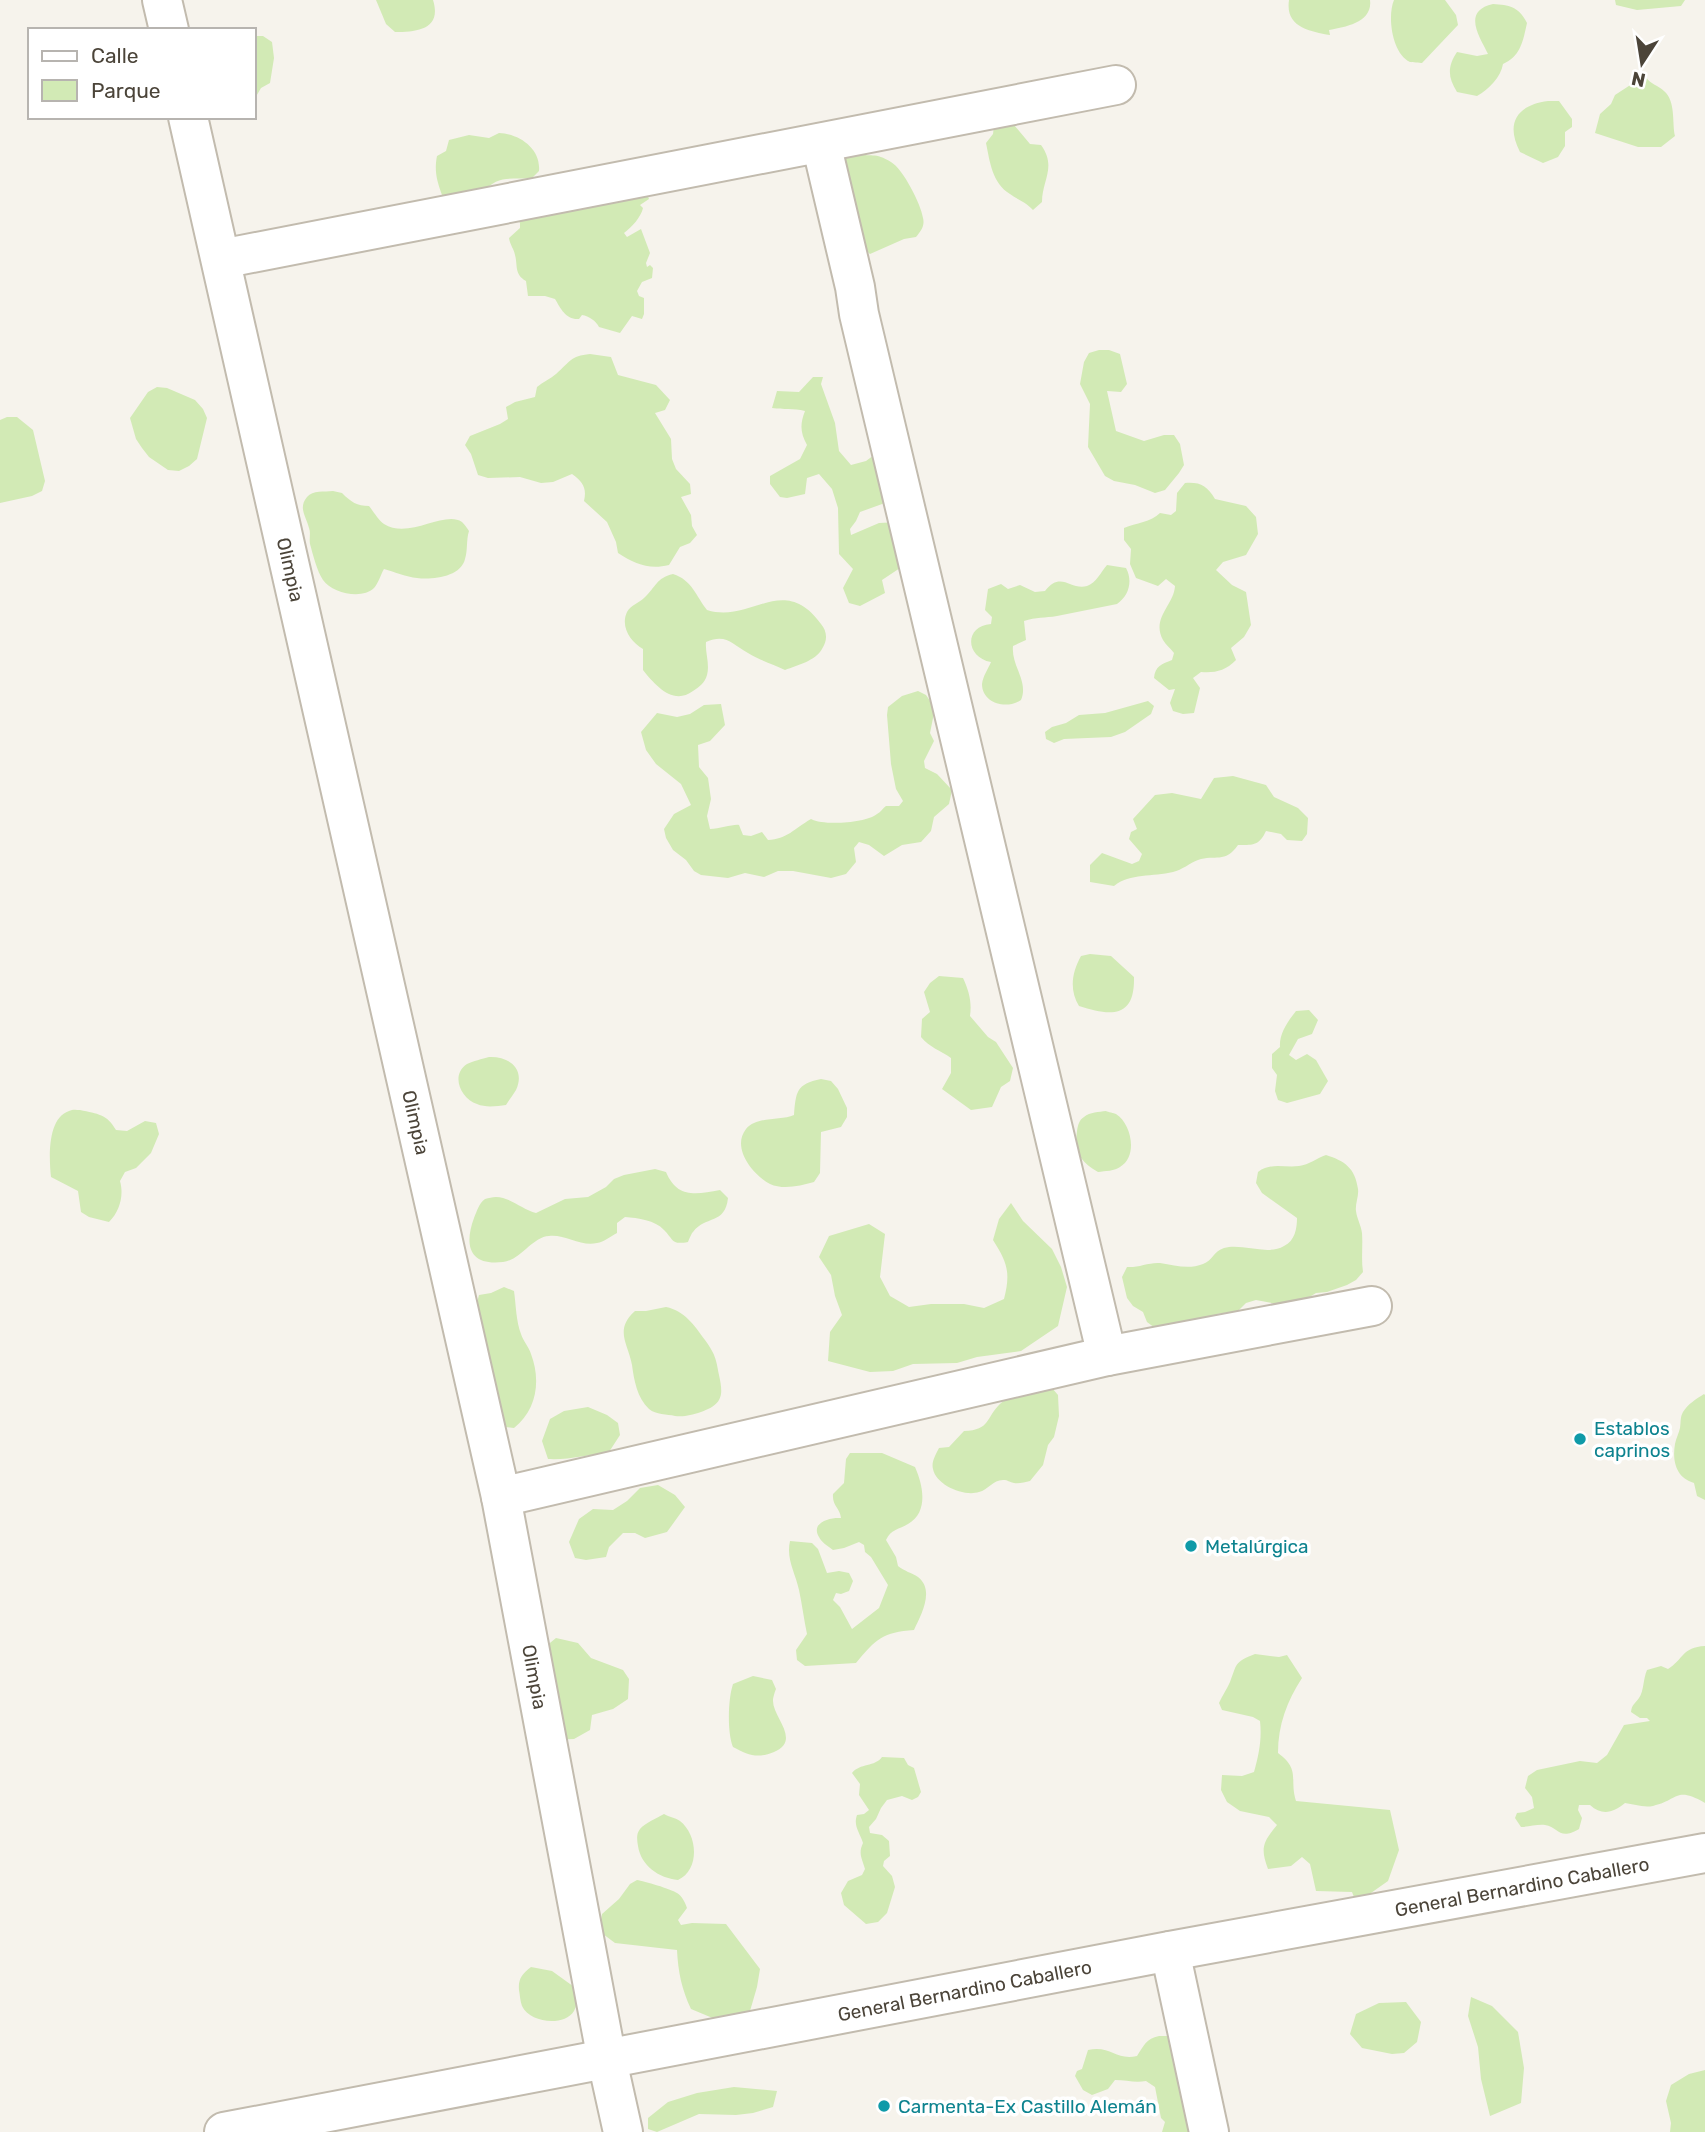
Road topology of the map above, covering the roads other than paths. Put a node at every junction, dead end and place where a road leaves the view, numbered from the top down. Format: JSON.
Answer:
{"nodes":[{"id":1,"x":162,"y":0,"type":"edge"},
{"id":2,"x":169,"y":28,"type":"edge"},
{"id":3,"x":1116,"y":85,"type":"dead end"},
{"id":4,"x":188,"y":119,"type":"edge"},
{"id":5,"x":821,"y":143,"type":"junction"},
{"id":6,"x":221,"y":259,"type":"junction"},
{"id":7,"x":1372,"y":1306,"type":"dead end"},
{"id":8,"x":1107,"y":1356,"type":"junction"},
{"id":9,"x":501,"y":1497,"type":"junction"},
{"id":10,"x":1705,"y":1853,"type":"edge"},
{"id":11,"x":1170,"y":1951,"type":"junction"},
{"id":12,"x":607,"y":2060,"type":"junction"},
{"id":13,"x":224,"y":2132,"type":"edge"},
{"id":14,"x":622,"y":2132,"type":"edge"},
{"id":15,"x":1209,"y":2132,"type":"edge"}],
"edges":[{"from":1,"to":2,"type":"street"},
{"from":3,"to":5,"type":"street"},
{"from":4,"to":6,"type":"street","name":"Olimpia"},
{"from":5,"to":6,"type":"street"},
{"from":5,"to":8,"type":"street"},
{"from":6,"to":9,"type":"street","name":"Olimpia"},
{"from":7,"to":8,"type":"street"},
{"from":8,"to":9,"type":"street"},
{"from":9,"to":12,"type":"street","name":"Olimpia"},
{"from":10,"to":11,"type":"street","name":"General Bernardino Caballero"},
{"from":11,"to":12,"type":"street","name":"General Bernardino Caballero"},
{"from":11,"to":15,"type":"street"},
{"from":12,"to":13,"type":"street","name":"General Bernardino Caballero"},
{"from":12,"to":14,"type":"street","name":"Olimpia"}]}
